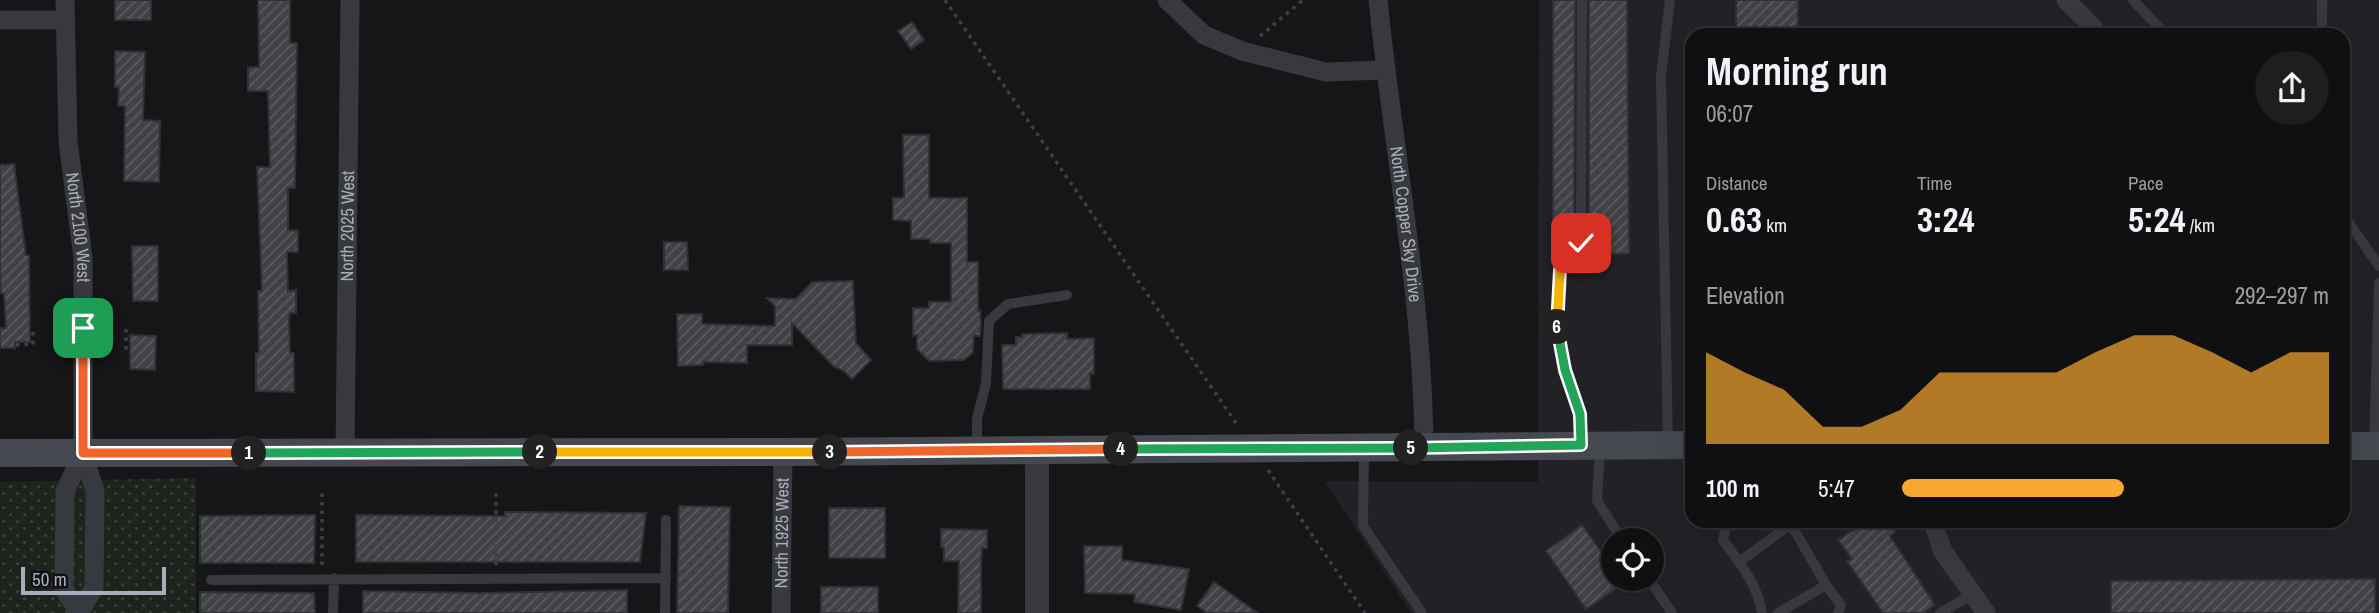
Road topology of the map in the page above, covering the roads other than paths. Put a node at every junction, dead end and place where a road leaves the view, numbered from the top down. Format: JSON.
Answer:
{"nodes":[{"id":1,"x":65,"y":0,"type":"edge"},
{"id":2,"x":349,"y":0,"type":"edge"},
{"id":3,"x":1378,"y":0,"type":"edge"},
{"id":4,"x":1582,"y":0,"type":"edge"},
{"id":5,"x":1670,"y":0,"type":"edge"},
{"id":6,"x":2066,"y":0,"type":"edge"},
{"id":7,"x":2133,"y":0,"type":"edge"},
{"id":8,"x":2322,"y":0,"type":"edge"},
{"id":9,"x":1174,"y":2,"type":"edge"},
{"id":10,"x":0,"y":20,"type":"edge"},
{"id":11,"x":65,"y":20,"type":"junction"},
{"id":12,"x":2093,"y":28,"type":"edge"},
{"id":13,"x":2159,"y":28,"type":"edge"},
{"id":14,"x":2322,"y":28,"type":"edge"},
{"id":15,"x":1385,"y":70,"type":"junction"},
{"id":16,"x":2350,"y":224,"type":"edge"},
{"id":17,"x":2379,"y":266,"type":"edge"},
{"id":18,"x":2379,"y":283,"type":"edge"},
{"id":19,"x":1067,"y":295,"type":"dead end"},
{"id":20,"x":1591,"y":445,"type":"junction"},
{"id":21,"x":1680,"y":445,"type":"edge"},
{"id":22,"x":2350,"y":446,"type":"edge"},
{"id":23,"x":2377,"y":446,"type":"edge"},
{"id":24,"x":1364,"y":448,"type":"junction"},
{"id":25,"x":1424,"y":448,"type":"junction"},
{"id":26,"x":976,"y":450,"type":"junction"},
{"id":27,"x":1037,"y":450,"type":"junction"},
{"id":28,"x":345,"y":452,"type":"junction"},
{"id":29,"x":783,"y":452,"type":"junction"},
{"id":30,"x":0,"y":453,"type":"edge"},
{"id":31,"x":83,"y":453,"type":"junction"},
{"id":32,"x":666,"y":520,"type":"dead end"},
{"id":33,"x":1615,"y":528,"type":"edge"},
{"id":34,"x":1726,"y":528,"type":"edge"},
{"id":35,"x":1788,"y":528,"type":"edge"},
{"id":36,"x":1798,"y":528,"type":"edge"},
{"id":37,"x":1935,"y":528,"type":"edge"},
{"id":38,"x":1739,"y":562,"type":"junction"},
{"id":39,"x":334,"y":578,"type":"junction"},
{"id":40,"x":666,"y":578,"type":"junction"},
{"id":41,"x":211,"y":580,"type":"dead end"},
{"id":42,"x":1826,"y":585,"type":"junction"},
{"id":43,"x":1657,"y":591,"type":"edge"},
{"id":44,"x":1973,"y":594,"type":"junction"},
{"id":45,"x":79,"y":613,"type":"edge"},
{"id":46,"x":333,"y":613,"type":"edge"},
{"id":47,"x":664,"y":613,"type":"edge"},
{"id":48,"x":781,"y":613,"type":"edge"},
{"id":49,"x":1037,"y":613,"type":"edge"},
{"id":50,"x":1422,"y":613,"type":"edge"},
{"id":51,"x":1672,"y":613,"type":"edge"},
{"id":52,"x":1762,"y":613,"type":"edge"},
{"id":53,"x":1778,"y":613,"type":"edge"},
{"id":54,"x":1838,"y":613,"type":"edge"},
{"id":55,"x":1940,"y":613,"type":"edge"},
{"id":56,"x":1986,"y":613,"type":"edge"}],
"edges":[{"from":1,"to":11,"type":"street","name":"North 2100 West"},
{"from":2,"to":28,"type":"street","name":"North 2025 West"},
{"from":3,"to":15,"type":"street","name":"North Copper Sky Drive"},
{"from":4,"to":20,"type":"lane"},
{"from":5,"to":21,"type":"lane"},
{"from":6,"to":12,"type":"street"},
{"from":7,"to":13,"type":"lane"},
{"from":8,"to":14,"type":"lane"},
{"from":9,"to":15,"type":"street"},
{"from":10,"to":11,"type":"street"},
{"from":11,"to":31,"type":"street","name":"North 2100 West"},
{"from":15,"to":25,"type":"street","name":"North Copper Sky Drive"},
{"from":16,"to":17,"type":"lane"},
{"from":18,"to":23,"type":"lane"},
{"from":19,"to":26,"type":"lane"},
{"from":20,"to":21,"type":"main road"},
{"from":20,"to":25,"type":"main road"},
{"from":20,"to":33,"type":"lane"},
{"from":22,"to":23,"type":"main road"},
{"from":24,"to":25,"type":"main road"},
{"from":24,"to":27,"type":"main road"},
{"from":24,"to":50,"type":"lane"},
{"from":26,"to":27,"type":"main road"},
{"from":26,"to":29,"type":"main road"},
{"from":27,"to":49,"type":"street"},
{"from":28,"to":29,"type":"main road"},
{"from":28,"to":31,"type":"main road"},
{"from":29,"to":48,"type":"street","name":"North 1925 West"},
{"from":30,"to":31,"type":"main road"},
{"from":31,"to":45,"type":"street"},
{"from":31,"to":45,"type":"street"},
{"from":32,"to":40,"type":"lane"},
{"from":34,"to":38,"type":"lane"},
{"from":35,"to":38,"type":"lane"},
{"from":36,"to":42,"type":"lane"},
{"from":37,"to":44,"type":"street"},
{"from":38,"to":52,"type":"lane"},
{"from":39,"to":40,"type":"lane"},
{"from":39,"to":41,"type":"lane"},
{"from":39,"to":46,"type":"lane"},
{"from":40,"to":47,"type":"lane"},
{"from":42,"to":53,"type":"lane"},
{"from":42,"to":54,"type":"lane"},
{"from":43,"to":51,"type":"lane"},
{"from":44,"to":55,"type":"lane"},
{"from":44,"to":56,"type":"street"}]}
